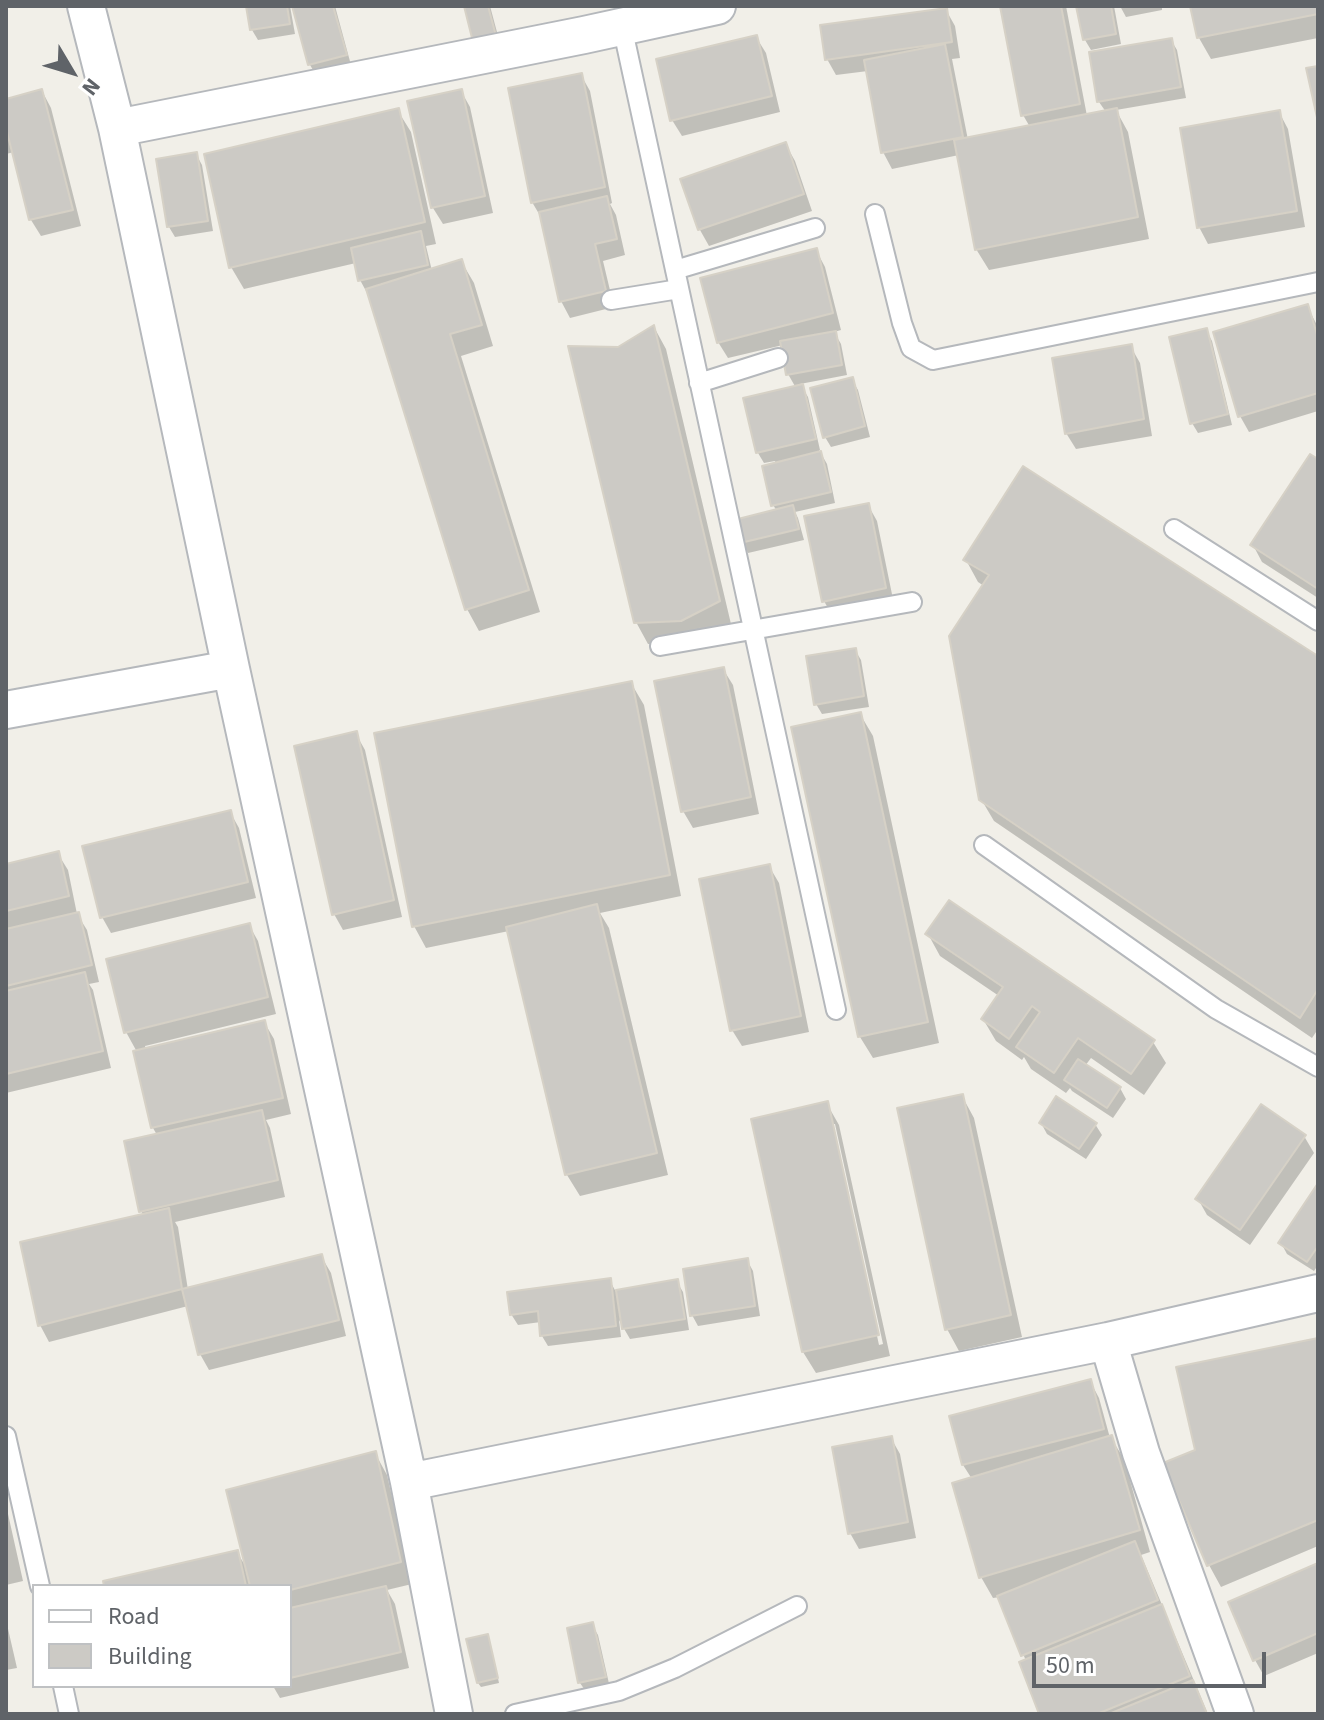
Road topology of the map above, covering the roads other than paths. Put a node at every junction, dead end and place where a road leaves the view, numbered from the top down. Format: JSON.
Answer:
{"nodes":[{"id":1,"x":86,"y":6,"type":"edge"},
{"id":2,"x":717,"y":6,"type":"edge"},
{"id":3,"x":576,"y":20,"type":"edge"},
{"id":4,"x":622,"y":26,"type":"junction"},
{"id":5,"x":117,"y":128,"type":"junction"},
{"id":6,"x":875,"y":214,"type":"dead end"},
{"id":7,"x":815,"y":228,"type":"dead end"},
{"id":8,"x":675,"y":270,"type":"junction"},
{"id":9,"x":1318,"y":282,"type":"edge"},
{"id":10,"x":679,"y":289,"type":"junction"},
{"id":11,"x":611,"y":300,"type":"dead end"},
{"id":12,"x":778,"y":358,"type":"dead end"},
{"id":13,"x":699,"y":383,"type":"junction"},
{"id":14,"x":1174,"y":529,"type":"dead end"},
{"id":15,"x":912,"y":602,"type":"dead end"},
{"id":16,"x":1318,"y":621,"type":"edge"},
{"id":17,"x":753,"y":629,"type":"junction"},
{"id":18,"x":660,"y":646,"type":"dead end"},
{"id":19,"x":231,"y":669,"type":"junction"},
{"id":20,"x":6,"y":710,"type":"edge"},
{"id":21,"x":984,"y":845,"type":"dead end"},
{"id":22,"x":836,"y":1010,"type":"dead end"},
{"id":23,"x":1318,"y":1067,"type":"edge"},
{"id":24,"x":1318,"y":1293,"type":"edge"},
{"id":25,"x":1108,"y":1341,"type":"junction"},
{"id":26,"x":6,"y":1436,"type":"edge"},
{"id":27,"x":409,"y":1482,"type":"junction"},
{"id":28,"x":40,"y":1584,"type":"edge"},
{"id":29,"x":797,"y":1606,"type":"dead end"},
{"id":30,"x":63,"y":1688,"type":"edge"},
{"id":31,"x":69,"y":1714,"type":"edge"},
{"id":32,"x":454,"y":1714,"type":"edge"},
{"id":33,"x":515,"y":1714,"type":"edge"},
{"id":34,"x":1235,"y":1714,"type":"edge"}],
"edges":[{"from":1,"to":5,"type":"street"},
{"from":2,"to":4,"type":"street"},
{"from":3,"to":4,"type":"street"},
{"from":3,"to":5,"type":"street"},
{"from":4,"to":8,"type":"lane"},
{"from":5,"to":19,"type":"street"},
{"from":6,"to":9,"type":"lane"},
{"from":7,"to":8,"type":"lane"},
{"from":8,"to":10,"type":"lane"},
{"from":10,"to":11,"type":"lane"},
{"from":10,"to":13,"type":"lane"},
{"from":12,"to":13,"type":"lane"},
{"from":13,"to":17,"type":"lane"},
{"from":14,"to":16,"type":"lane"},
{"from":15,"to":17,"type":"lane"},
{"from":17,"to":18,"type":"lane"},
{"from":17,"to":22,"type":"lane"},
{"from":19,"to":20,"type":"street"},
{"from":19,"to":27,"type":"street"},
{"from":21,"to":23,"type":"lane"},
{"from":24,"to":25,"type":"street"},
{"from":25,"to":27,"type":"street"},
{"from":25,"to":34,"type":"street"},
{"from":26,"to":28,"type":"lane"},
{"from":27,"to":32,"type":"street"},
{"from":29,"to":33,"type":"lane"},
{"from":30,"to":31,"type":"lane"}]}
